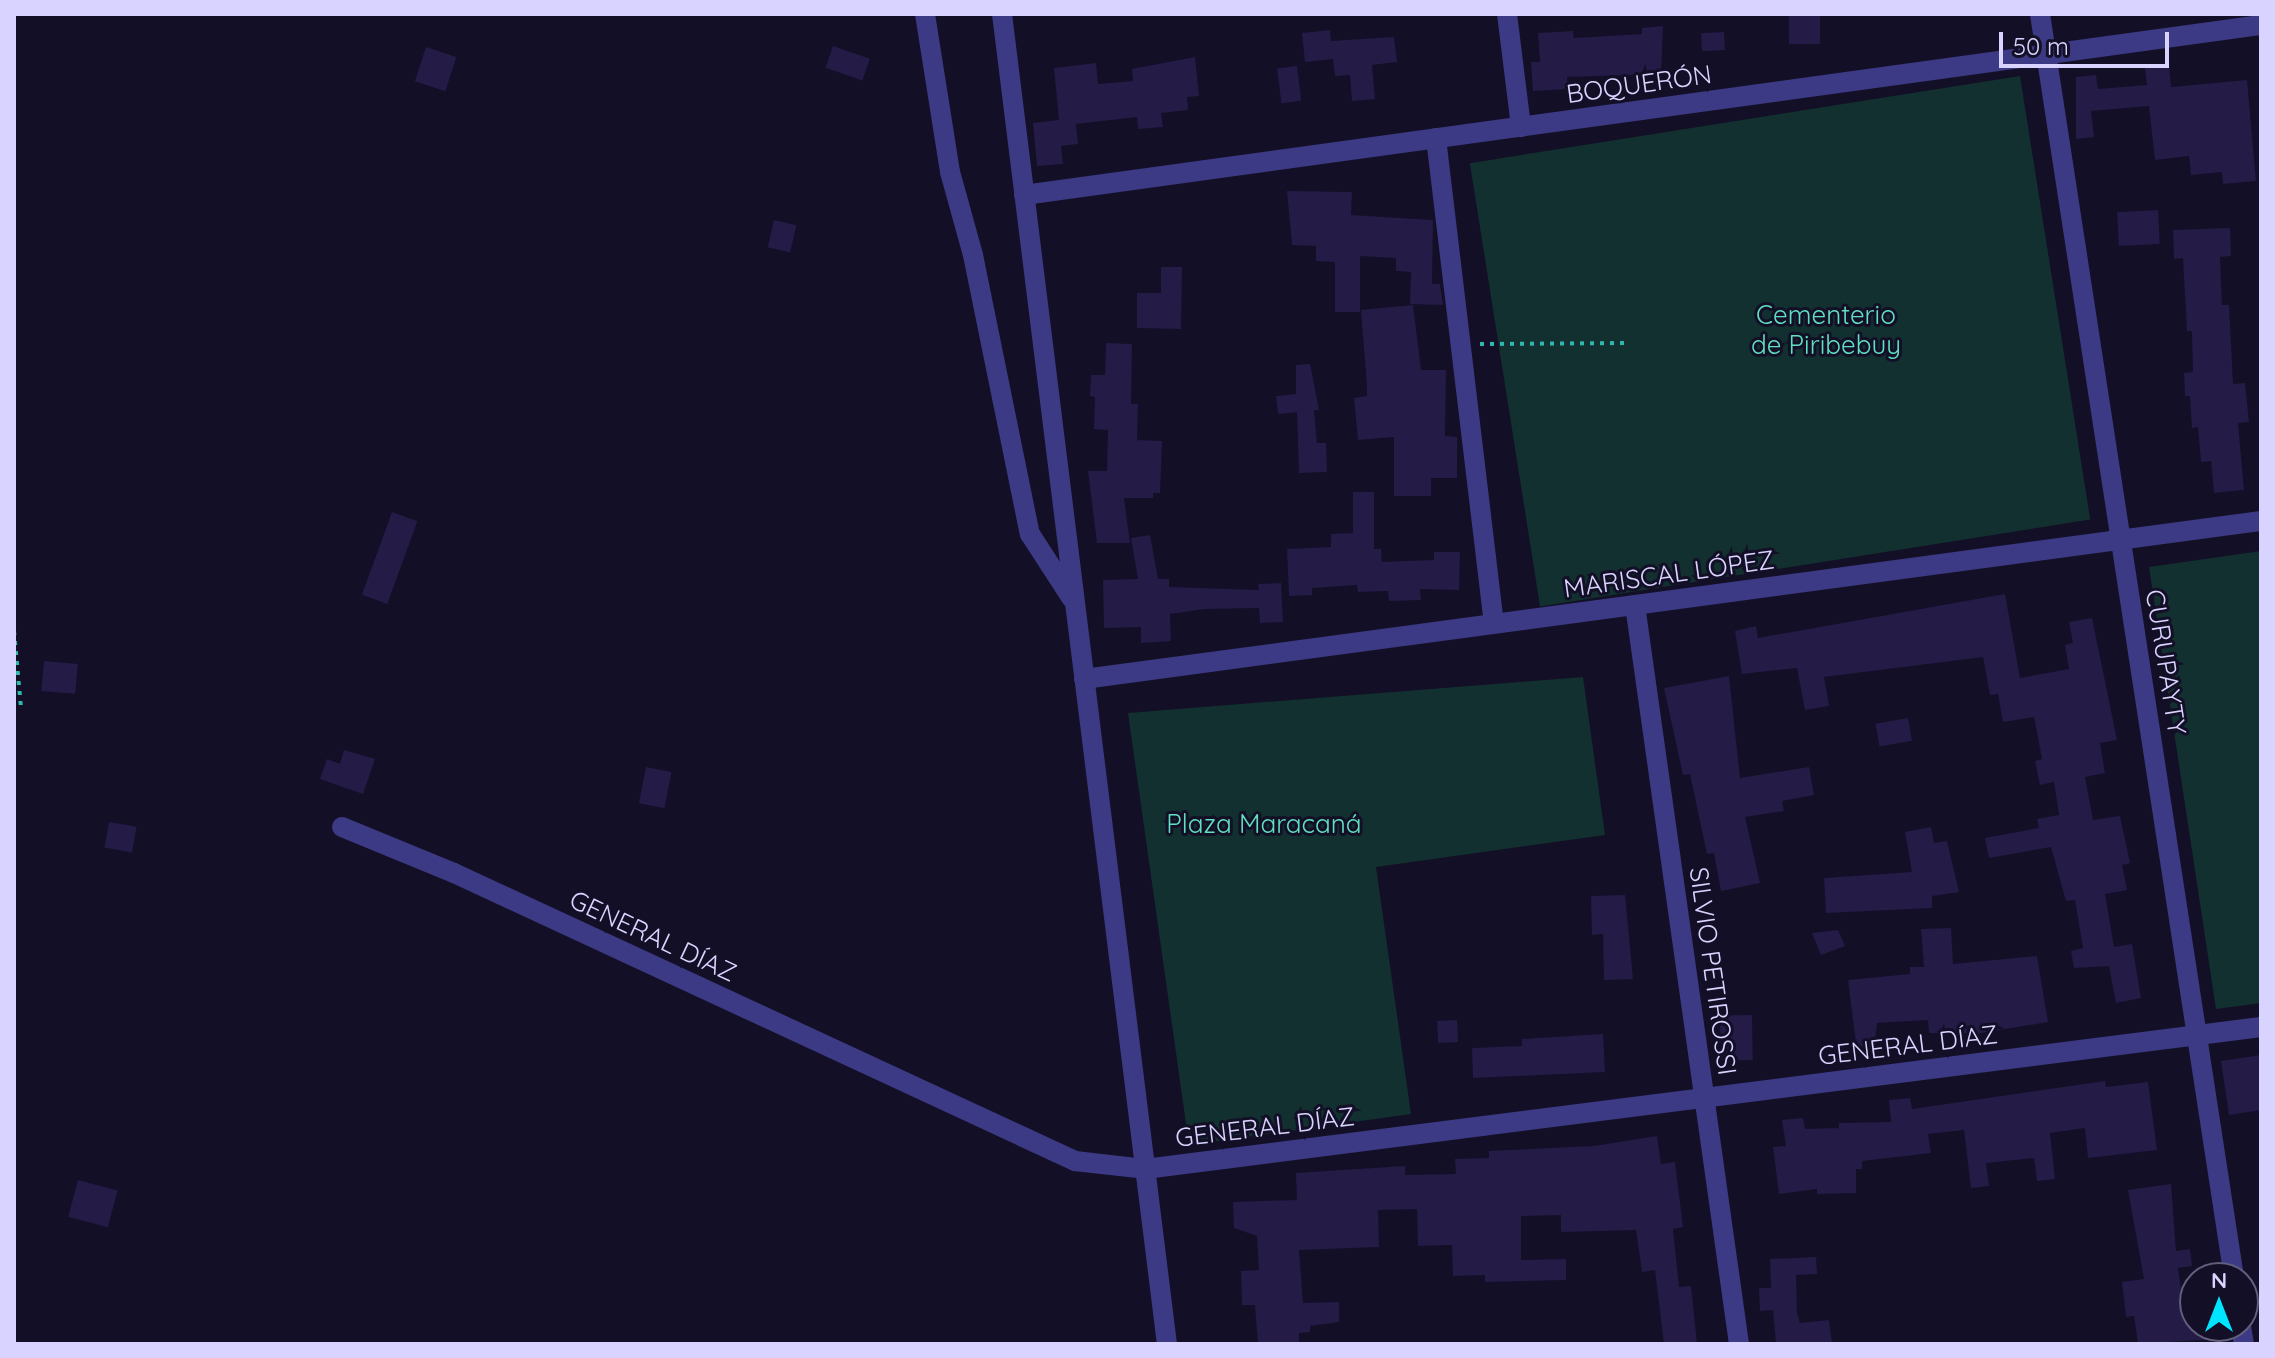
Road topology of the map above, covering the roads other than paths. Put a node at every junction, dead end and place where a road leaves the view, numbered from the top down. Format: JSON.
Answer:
{"nodes":[{"id":1,"x":925,"y":14,"type":"edge"},
{"id":2,"x":1002,"y":14,"type":"edge"},
{"id":3,"x":1507,"y":14,"type":"edge"},
{"id":4,"x":2040,"y":14,"type":"edge"},
{"id":5,"x":2261,"y":25,"type":"edge"},
{"id":6,"x":2046,"y":54,"type":"junction"},
{"id":7,"x":1521,"y":127,"type":"junction"},
{"id":8,"x":1436,"y":138,"type":"junction"},
{"id":9,"x":1024,"y":195,"type":"junction"},
{"id":10,"x":2261,"y":521,"type":"edge"},
{"id":11,"x":2121,"y":540,"type":"junction"},
{"id":12,"x":1074,"y":602,"type":"junction"},
{"id":13,"x":1635,"y":605,"type":"junction"},
{"id":14,"x":1494,"y":623,"type":"junction"},
{"id":15,"x":1084,"y":679,"type":"junction"},
{"id":16,"x":342,"y":827,"type":"dead end"},
{"id":17,"x":2261,"y":1027,"type":"edge"},
{"id":18,"x":2197,"y":1036,"type":"junction"},
{"id":19,"x":1704,"y":1095,"type":"junction"},
{"id":20,"x":1145,"y":1169,"type":"junction"},
{"id":21,"x":2232,"y":1262,"type":"edge"},
{"id":22,"x":1167,"y":1344,"type":"edge"},
{"id":23,"x":1739,"y":1344,"type":"edge"}],
"edges":[{"from":1,"to":12,"type":"street"},
{"from":2,"to":9,"type":"street"},
{"from":3,"to":7,"type":"street"},
{"from":4,"to":6,"type":"street","name":"CURUPAYTY"},
{"from":5,"to":6,"type":"street","name":"BOQUERÓN"},
{"from":6,"to":7,"type":"street","name":"BOQUERÓN"},
{"from":6,"to":11,"type":"street","name":"CURUPAYTY"},
{"from":7,"to":8,"type":"street","name":"BOQUERÓN"},
{"from":8,"to":9,"type":"street","name":"BOQUERÓN"},
{"from":8,"to":14,"type":"street"},
{"from":9,"to":12,"type":"street"},
{"from":10,"to":11,"type":"street","name":"MARISCAL LÓPEZ"},
{"from":11,"to":13,"type":"street","name":"MARISCAL LÓPEZ"},
{"from":11,"to":18,"type":"street","name":"CURUPAYTY"},
{"from":12,"to":15,"type":"street"},
{"from":13,"to":14,"type":"street","name":"MARISCAL LÓPEZ"},
{"from":13,"to":19,"type":"street","name":"SILVIO PETIROSSI"},
{"from":14,"to":15,"type":"street","name":"MARISCAL LÓPEZ"},
{"from":15,"to":20,"type":"street"},
{"from":16,"to":20,"type":"street","name":"GENERAL DÍAZ"},
{"from":17,"to":18,"type":"street","name":"GENERAL DÍAZ"},
{"from":18,"to":19,"type":"street","name":"GENERAL DÍAZ"},
{"from":18,"to":21,"type":"street","name":"CURUPAYTY"},
{"from":19,"to":20,"type":"street","name":"GENERAL DÍAZ"},
{"from":19,"to":23,"type":"street","name":"SILVIO PETIROSSI"},
{"from":20,"to":22,"type":"street"}]}
